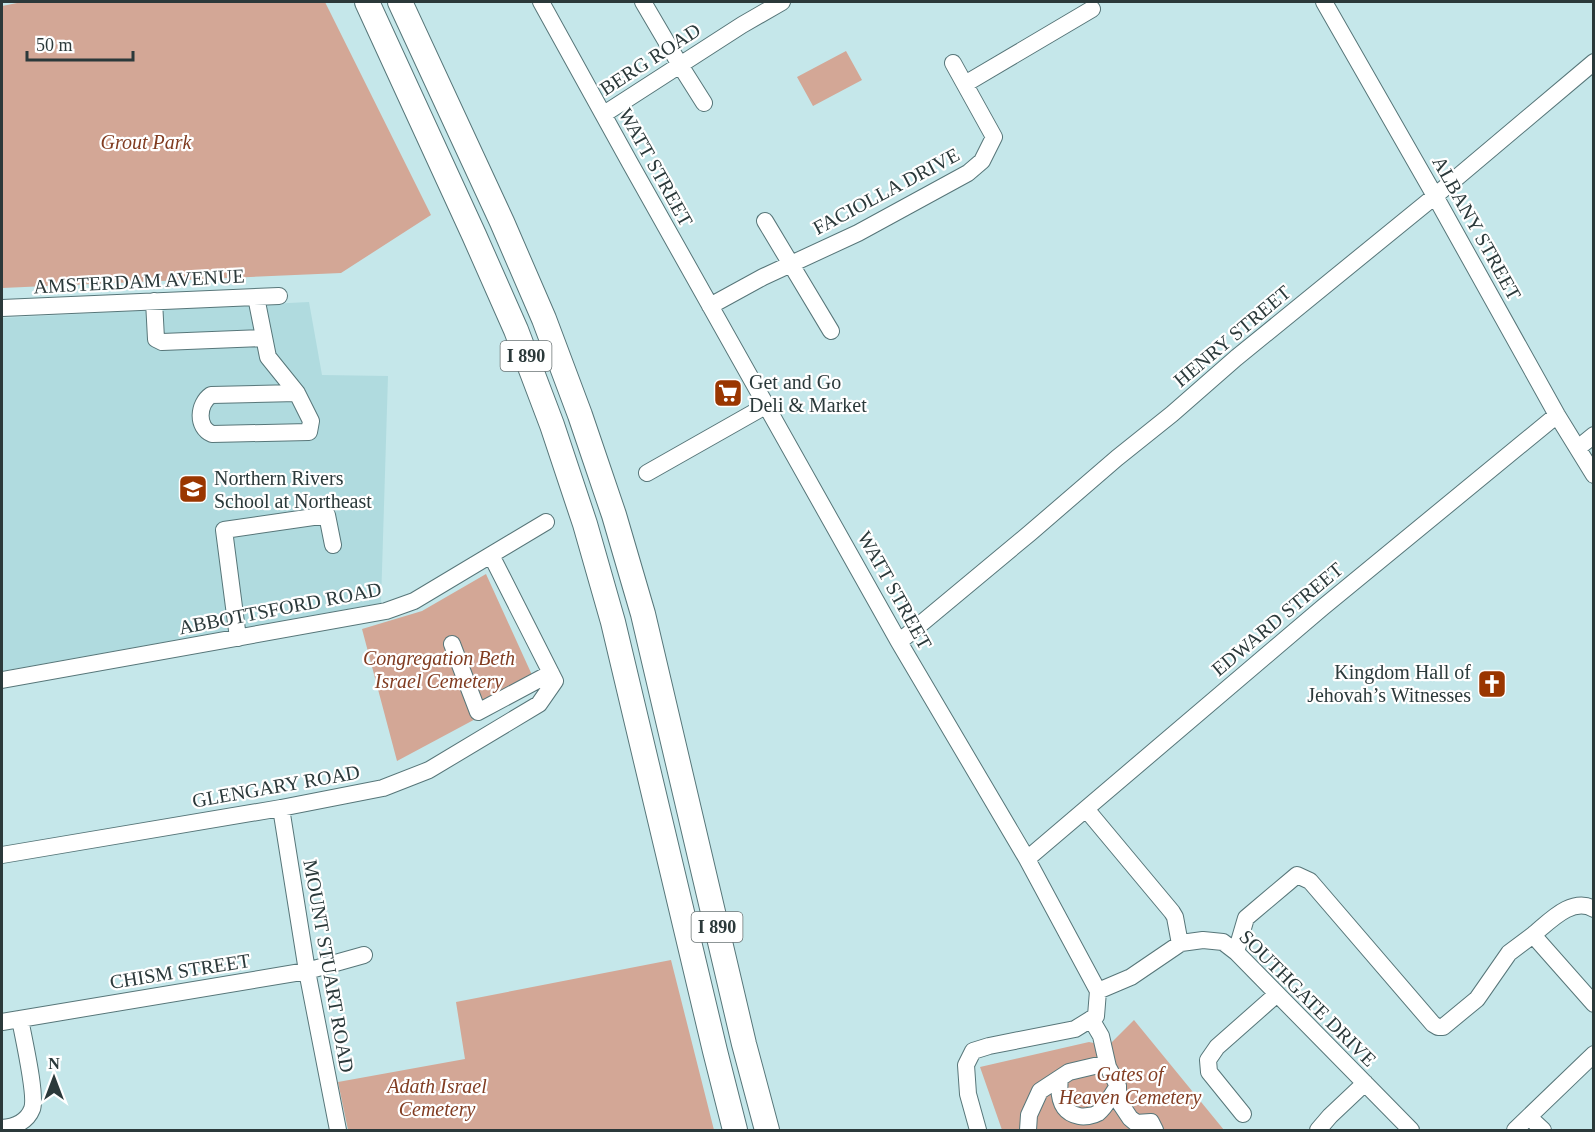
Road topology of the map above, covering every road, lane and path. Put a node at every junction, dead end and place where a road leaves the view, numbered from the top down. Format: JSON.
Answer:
{"nodes":[{"id":1,"x":367,"y":2,"type":"edge"},
{"id":2,"x":400,"y":2,"type":"edge"},
{"id":3,"x":541,"y":2,"type":"edge"},
{"id":4,"x":643,"y":2,"type":"edge"},
{"id":5,"x":782,"y":2,"type":"edge"},
{"id":6,"x":1324,"y":2,"type":"edge"},
{"id":7,"x":1092,"y":9,"type":"dead end"},
{"id":8,"x":1593,"y":62,"type":"edge"},
{"id":9,"x":953,"y":63,"type":"dead end"},
{"id":10,"x":680,"y":65,"type":"junction"},
{"id":11,"x":965,"y":84,"type":"junction"},
{"id":12,"x":704,"y":103,"type":"dead end"},
{"id":13,"x":604,"y":114,"type":"junction"},
{"id":14,"x":1435,"y":196,"type":"junction"},
{"id":15,"x":765,"y":221,"type":"dead end"},
{"id":16,"x":790,"y":264,"type":"junction"},
{"id":17,"x":279,"y":296,"type":"dead end"},
{"id":18,"x":256,"y":297,"type":"junction"},
{"id":19,"x":154,"y":302,"type":"junction"},
{"id":20,"x":710,"y":306,"type":"junction"},
{"id":21,"x":2,"y":308,"type":"edge"},
{"id":22,"x":831,"y":331,"type":"dead end"},
{"id":23,"x":264,"y":338,"type":"junction"},
{"id":24,"x":297,"y":393,"type":"junction"},
{"id":25,"x":767,"y":405,"type":"junction"},
{"id":26,"x":1557,"y":415,"type":"junction"},
{"id":27,"x":1593,"y":435,"type":"edge"},
{"id":28,"x":1578,"y":448,"type":"junction"},
{"id":29,"x":647,"y":473,"type":"dead end"},
{"id":30,"x":1593,"y":475,"type":"edge"},
{"id":31,"x":546,"y":522,"type":"dead end"},
{"id":32,"x":333,"y":545,"type":"dead end"},
{"id":33,"x":491,"y":555,"type":"junction"},
{"id":34,"x":238,"y":638,"type":"junction"},
{"id":35,"x":899,"y":642,"type":"junction"},
{"id":36,"x":452,"y":644,"type":"dead end"},
{"id":37,"x":551,"y":673,"type":"junction"},
{"id":38,"x":2,"y":680,"type":"edge"},
{"id":39,"x":281,"y":808,"type":"junction"},
{"id":40,"x":1086,"y":809,"type":"junction"},
{"id":41,"x":2,"y":855,"type":"edge"},
{"id":42,"x":1027,"y":859,"type":"junction"},
{"id":43,"x":1593,"y":909,"type":"edge"},
{"id":44,"x":1533,"y":934,"type":"junction"},
{"id":45,"x":1179,"y":944,"type":"junction"},
{"id":46,"x":1236,"y":952,"type":"junction"},
{"id":47,"x":364,"y":955,"type":"dead end"},
{"id":48,"x":307,"y":971,"type":"junction"},
{"id":49,"x":1098,"y":991,"type":"junction"},
{"id":50,"x":1277,"y":994,"type":"junction"},
{"id":51,"x":1593,"y":1004,"type":"edge"},
{"id":52,"x":20,"y":1019,"type":"junction"},
{"id":53,"x":1091,"y":1019,"type":"junction"},
{"id":54,"x":2,"y":1022,"type":"edge"},
{"id":55,"x":1593,"y":1054,"type":"edge"},
{"id":56,"x":1107,"y":1063,"type":"junction"},
{"id":57,"x":1060,"y":1078,"type":"junction"},
{"id":58,"x":1365,"y":1083,"type":"junction"},
{"id":59,"x":1118,"y":1086,"type":"junction"},
{"id":60,"x":1243,"y":1114,"type":"dead end"},
{"id":61,"x":1529,"y":1117,"type":"junction"},
{"id":62,"x":2,"y":1128,"type":"edge"},
{"id":63,"x":338,"y":1131,"type":"edge"},
{"id":64,"x":735,"y":1131,"type":"edge"},
{"id":65,"x":766,"y":1131,"type":"edge"},
{"id":66,"x":978,"y":1131,"type":"edge"},
{"id":67,"x":1028,"y":1131,"type":"edge"},
{"id":68,"x":1155,"y":1131,"type":"edge"},
{"id":69,"x":1318,"y":1131,"type":"edge"},
{"id":70,"x":1411,"y":1131,"type":"edge"},
{"id":71,"x":1515,"y":1131,"type":"edge"},
{"id":72,"x":1543,"y":1131,"type":"edge"}],
"edges":[{"from":1,"to":64,"type":"highway","number":"I 890"},
{"from":2,"to":65,"type":"highway","number":"I 890"},
{"from":3,"to":13,"type":"street","name":"WATT STREET"},
{"from":4,"to":10,"type":"street"},
{"from":5,"to":10,"type":"street","name":"BERG ROAD"},
{"from":6,"to":14,"type":"street","name":"ALBANY STREET"},
{"from":7,"to":11,"type":"street"},
{"from":8,"to":14,"type":"street","name":"HENRY STREET"},
{"from":9,"to":11,"type":"street","name":"FACIOLLA DRIVE"},
{"from":10,"to":12,"type":"street"},
{"from":10,"to":13,"type":"street","name":"BERG ROAD"},
{"from":11,"to":16,"type":"street","name":"FACIOLLA DRIVE"},
{"from":13,"to":20,"type":"street","name":"WATT STREET"},
{"from":14,"to":26,"type":"street","name":"ALBANY STREET"},
{"from":14,"to":35,"type":"street","name":"HENRY STREET"},
{"from":15,"to":16,"type":"street"},
{"from":16,"to":20,"type":"street","name":"FACIOLLA DRIVE"},
{"from":16,"to":22,"type":"street"},
{"from":17,"to":18,"type":"street","name":"AMSTERDAM AVENUE"},
{"from":18,"to":19,"type":"street","name":"AMSTERDAM AVENUE"},
{"from":18,"to":23,"type":"street"},
{"from":19,"to":21,"type":"street","name":"AMSTERDAM AVENUE"},
{"from":19,"to":23,"type":"street"},
{"from":20,"to":25,"type":"street","name":"WATT STREET"},
{"from":23,"to":24,"type":"street"},
{"from":24,"to":24,"type":"street"},
{"from":25,"to":29,"type":"street"},
{"from":25,"to":35,"type":"street","name":"WATT STREET"},
{"from":26,"to":28,"type":"street","name":"ALBANY STREET"},
{"from":26,"to":40,"type":"street","name":"EDWARD STREET"},
{"from":27,"to":28,"type":"street"},
{"from":28,"to":30,"type":"street","name":"ALBANY STREET"},
{"from":31,"to":33,"type":"street","name":"ABBOTTSFORD ROAD"},
{"from":32,"to":34,"type":"street"},
{"from":33,"to":34,"type":"street","name":"ABBOTTSFORD ROAD"},
{"from":33,"to":37,"type":"street"},
{"from":34,"to":38,"type":"street","name":"ABBOTTSFORD ROAD"},
{"from":35,"to":42,"type":"street","name":"WATT STREET"},
{"from":36,"to":37,"type":"street"},
{"from":37,"to":39,"type":"street","name":"GLENGARY ROAD"},
{"from":39,"to":41,"type":"street","name":"GLENGARY ROAD"},
{"from":39,"to":48,"type":"street","name":"MOUNT STUART ROAD"},
{"from":40,"to":42,"type":"street","name":"EDWARD STREET"},
{"from":40,"to":45,"type":"street"},
{"from":42,"to":49,"type":"street","name":"WATT STREET"},
{"from":43,"to":44,"type":"street"},
{"from":44,"to":46,"type":"street"},
{"from":44,"to":51,"type":"street"},
{"from":45,"to":46,"type":"street","name":"SOUTHGATE DRIVE"},
{"from":45,"to":49,"type":"street","name":"SOUTHGATE DRIVE"},
{"from":46,"to":50,"type":"street","name":"SOUTHGATE DRIVE"},
{"from":47,"to":48,"type":"street","name":"CHISM STREET"},
{"from":48,"to":52,"type":"street","name":"CHISM STREET"},
{"from":48,"to":63,"type":"street","name":"MOUNT STUART ROAD"},
{"from":49,"to":53,"type":"street"},
{"from":50,"to":58,"type":"street","name":"SOUTHGATE DRIVE"},
{"from":50,"to":60,"type":"street"},
{"from":52,"to":54,"type":"street","name":"CHISM STREET"},
{"from":52,"to":62,"type":"street"},
{"from":53,"to":56,"type":"street"},
{"from":53,"to":66,"type":"street"},
{"from":55,"to":61,"type":"street"},
{"from":56,"to":57,"type":"street"},
{"from":56,"to":59,"type":"street"},
{"from":57,"to":59,"type":"street"},
{"from":57,"to":67,"type":"street"},
{"from":58,"to":69,"type":"street"},
{"from":58,"to":70,"type":"street","name":"SOUTHGATE DRIVE"},
{"from":59,"to":68,"type":"street"},
{"from":61,"to":71,"type":"street"},
{"from":61,"to":72,"type":"street"}]}
